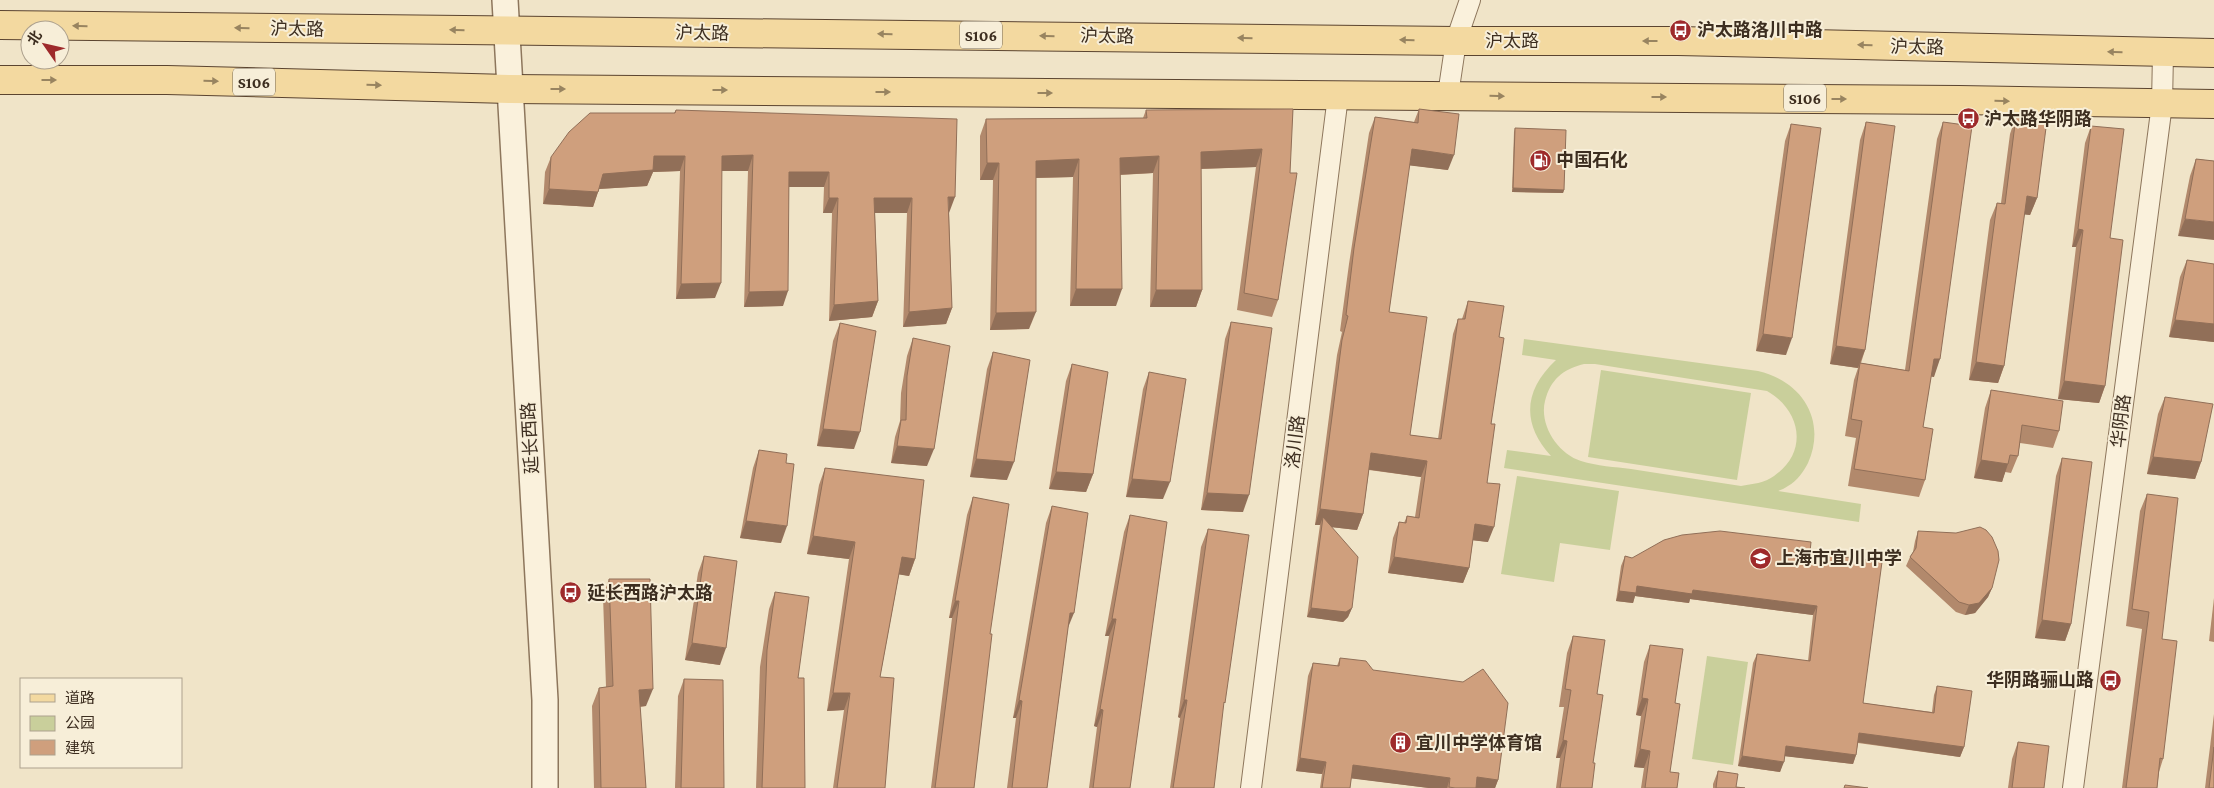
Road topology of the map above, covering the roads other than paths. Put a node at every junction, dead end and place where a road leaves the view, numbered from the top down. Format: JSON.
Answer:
{"nodes":[{"id":1,"x":505,"y":0,"type":"edge"},
{"id":2,"x":1470,"y":0,"type":"edge"},
{"id":3,"x":0,"y":25,"type":"edge"},
{"id":4,"x":506,"y":31,"type":"junction"},
{"id":5,"x":1456,"y":41,"type":"junction"},
{"id":6,"x":2163,"y":53,"type":"junction"},
{"id":7,"x":2214,"y":53,"type":"edge"},
{"id":8,"x":0,"y":80,"type":"edge"},
{"id":9,"x":509,"y":89,"type":"junction"},
{"id":10,"x":1448,"y":95,"type":"junction"},
{"id":11,"x":1338,"y":96,"type":"junction"},
{"id":12,"x":2162,"y":104,"type":"junction"},
{"id":13,"x":2214,"y":104,"type":"edge"},
{"id":14,"x":545,"y":788,"type":"edge"},
{"id":15,"x":1251,"y":788,"type":"edge"},
{"id":16,"x":2073,"y":788,"type":"edge"}],
"edges":[{"from":1,"to":4,"type":"street","name":"延长西路"},
{"from":2,"to":5,"type":"street"},
{"from":4,"to":3,"type":"main road","name":"沪太路","number":"S106","one_way":true},
{"from":5,"to":4,"type":"main road","name":"沪太路","number":"S106","one_way":true},
{"from":4,"to":9,"type":"street","name":"延长西路"},
{"from":6,"to":5,"type":"main road","name":"沪太路","number":"S106","one_way":true},
{"from":5,"to":10,"type":"street"},
{"from":6,"to":7,"type":"main road","name":"沪太路","number":"S106"},
{"from":6,"to":12,"type":"street","name":"华阴路"},
{"from":8,"to":9,"type":"main road","number":"S106","one_way":true},
{"from":9,"to":11,"type":"main road","number":"S106","one_way":true},
{"from":9,"to":14,"type":"street","name":"延长西路"},
{"from":10,"to":11,"type":"main road","number":"S106"},
{"from":10,"to":12,"type":"main road","number":"S106","one_way":true},
{"from":11,"to":15,"type":"street","name":"洛川路"},
{"from":12,"to":13,"type":"main road","number":"S106"},
{"from":12,"to":16,"type":"street","name":"华阴路"}]}
